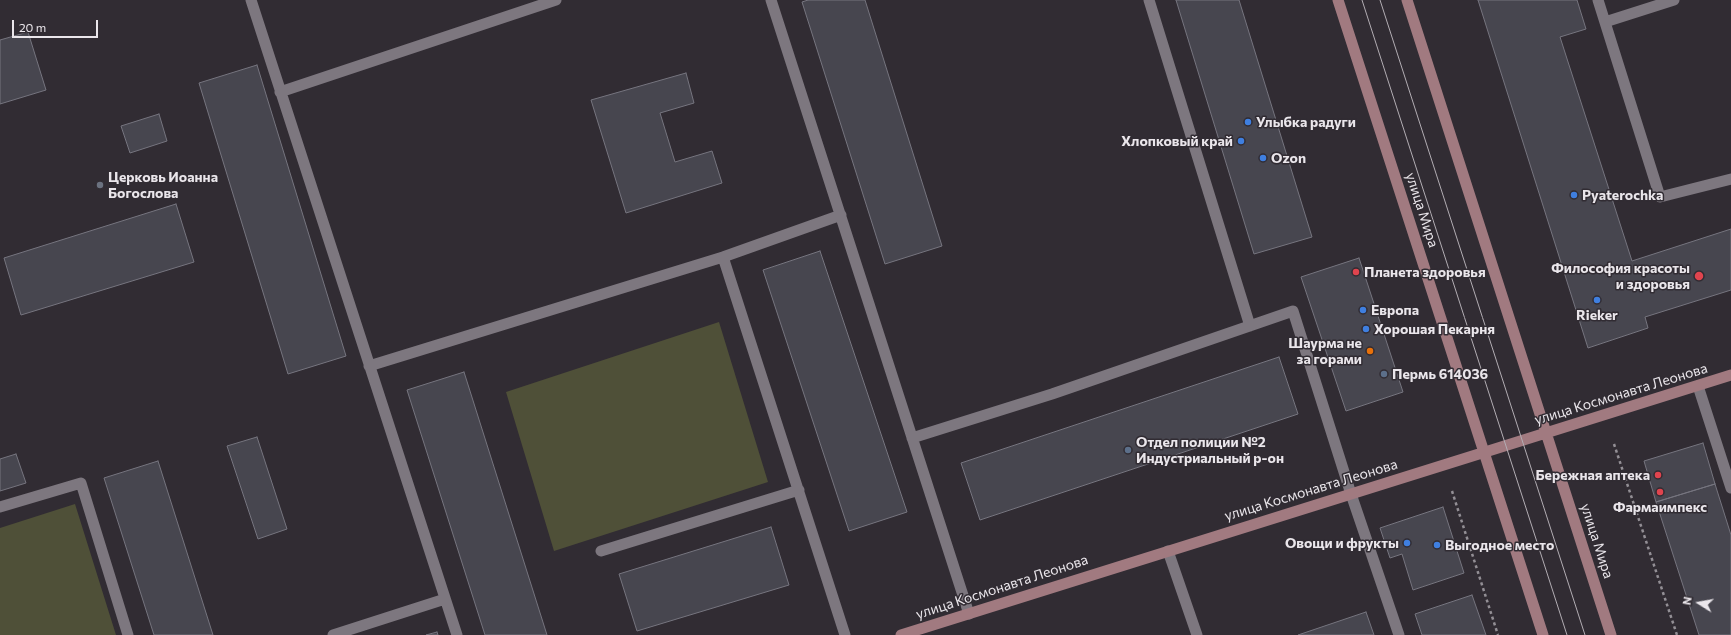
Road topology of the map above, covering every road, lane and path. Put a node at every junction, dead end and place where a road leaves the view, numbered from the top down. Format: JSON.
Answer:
{"nodes":[{"id":1,"x":251,"y":0,"type":"edge"},
{"id":2,"x":556,"y":0,"type":"edge"},
{"id":3,"x":771,"y":0,"type":"edge"},
{"id":4,"x":1149,"y":0,"type":"edge"},
{"id":5,"x":1338,"y":0,"type":"edge"},
{"id":6,"x":1407,"y":0,"type":"edge"},
{"id":7,"x":1598,"y":0,"type":"edge"},
{"id":8,"x":1674,"y":0,"type":"edge"},
{"id":9,"x":1605,"y":22,"type":"junction"},
{"id":10,"x":280,"y":92,"type":"junction"},
{"id":11,"x":1731,"y":179,"type":"edge"},
{"id":12,"x":841,"y":215,"type":"junction"},
{"id":13,"x":724,"y":257,"type":"junction"},
{"id":14,"x":1250,"y":326,"type":"junction"},
{"id":15,"x":369,"y":366,"type":"junction"},
{"id":16,"x":1731,"y":375,"type":"edge"},
{"id":17,"x":1698,"y":386,"type":"junction"},
{"id":18,"x":1546,"y":433,"type":"junction"},
{"id":19,"x":912,"y":438,"type":"junction"},
{"id":20,"x":1614,"y":444,"type":"dead end"},
{"id":21,"x":1484,"y":453,"type":"junction"},
{"id":22,"x":1731,"y":488,"type":"edge"},
{"id":23,"x":799,"y":490,"type":"junction"},
{"id":24,"x":1452,"y":491,"type":"dead end"},
{"id":25,"x":1351,"y":494,"type":"junction"},
{"id":26,"x":0,"y":507,"type":"edge"},
{"id":27,"x":1168,"y":551,"type":"junction"},
{"id":28,"x":601,"y":552,"type":"dead end"},
{"id":29,"x":446,"y":599,"type":"junction"},
{"id":30,"x":969,"y":614,"type":"junction"},
{"id":31,"x":128,"y":635,"type":"edge"},
{"id":32,"x":334,"y":635,"type":"edge"},
{"id":33,"x":457,"y":635,"type":"edge"},
{"id":34,"x":845,"y":635,"type":"edge"},
{"id":35,"x":901,"y":635,"type":"edge"},
{"id":36,"x":1197,"y":635,"type":"edge"},
{"id":37,"x":1399,"y":635,"type":"edge"},
{"id":38,"x":1498,"y":635,"type":"edge"},
{"id":39,"x":1543,"y":635,"type":"edge"},
{"id":40,"x":1611,"y":635,"type":"edge"},
{"id":41,"x":1677,"y":635,"type":"edge"}],
"edges":[{"from":1,"to":10,"type":"lane"},
{"from":2,"to":10,"type":"lane"},
{"from":3,"to":12,"type":"lane"},
{"from":4,"to":14,"type":"lane"},
{"from":5,"to":21,"type":"main road","name":"улица Мира"},
{"from":6,"to":18,"type":"main road","name":"улица Мира"},
{"from":7,"to":9,"type":"lane"},
{"from":8,"to":9,"type":"lane"},
{"from":9,"to":11,"type":"lane"},
{"from":10,"to":15,"type":"lane"},
{"from":12,"to":13,"type":"lane"},
{"from":12,"to":19,"type":"lane"},
{"from":13,"to":15,"type":"lane"},
{"from":13,"to":23,"type":"lane"},
{"from":14,"to":19,"type":"lane"},
{"from":14,"to":25,"type":"lane"},
{"from":15,"to":29,"type":"lane"},
{"from":16,"to":17,"type":"main road","name":"улица Космонавта Леонова"},
{"from":17,"to":18,"type":"main road","name":"улица Космонавта Леонова"},
{"from":17,"to":22,"type":"lane"},
{"from":18,"to":21,"type":"main road","name":"улица Космонавта Леонова"},
{"from":18,"to":40,"type":"main road","name":"улица Мира"},
{"from":19,"to":30,"type":"lane"},
{"from":20,"to":41,"type":"path"},
{"from":21,"to":25,"type":"main road","name":"улица Космонавта Леонова"},
{"from":21,"to":39,"type":"main road","name":"улица Мира"},
{"from":23,"to":28,"type":"lane"},
{"from":23,"to":34,"type":"lane"},
{"from":24,"to":38,"type":"path"},
{"from":25,"to":27,"type":"main road","name":"улица Космонавта Леонова"},
{"from":25,"to":37,"type":"lane"},
{"from":26,"to":31,"type":"lane"},
{"from":27,"to":30,"type":"main road","name":"улица Космонавта Леонова"},
{"from":27,"to":36,"type":"lane"},
{"from":29,"to":32,"type":"lane"},
{"from":29,"to":33,"type":"lane"},
{"from":30,"to":35,"type":"main road","name":"улица Космонавта Леонова"}]}
